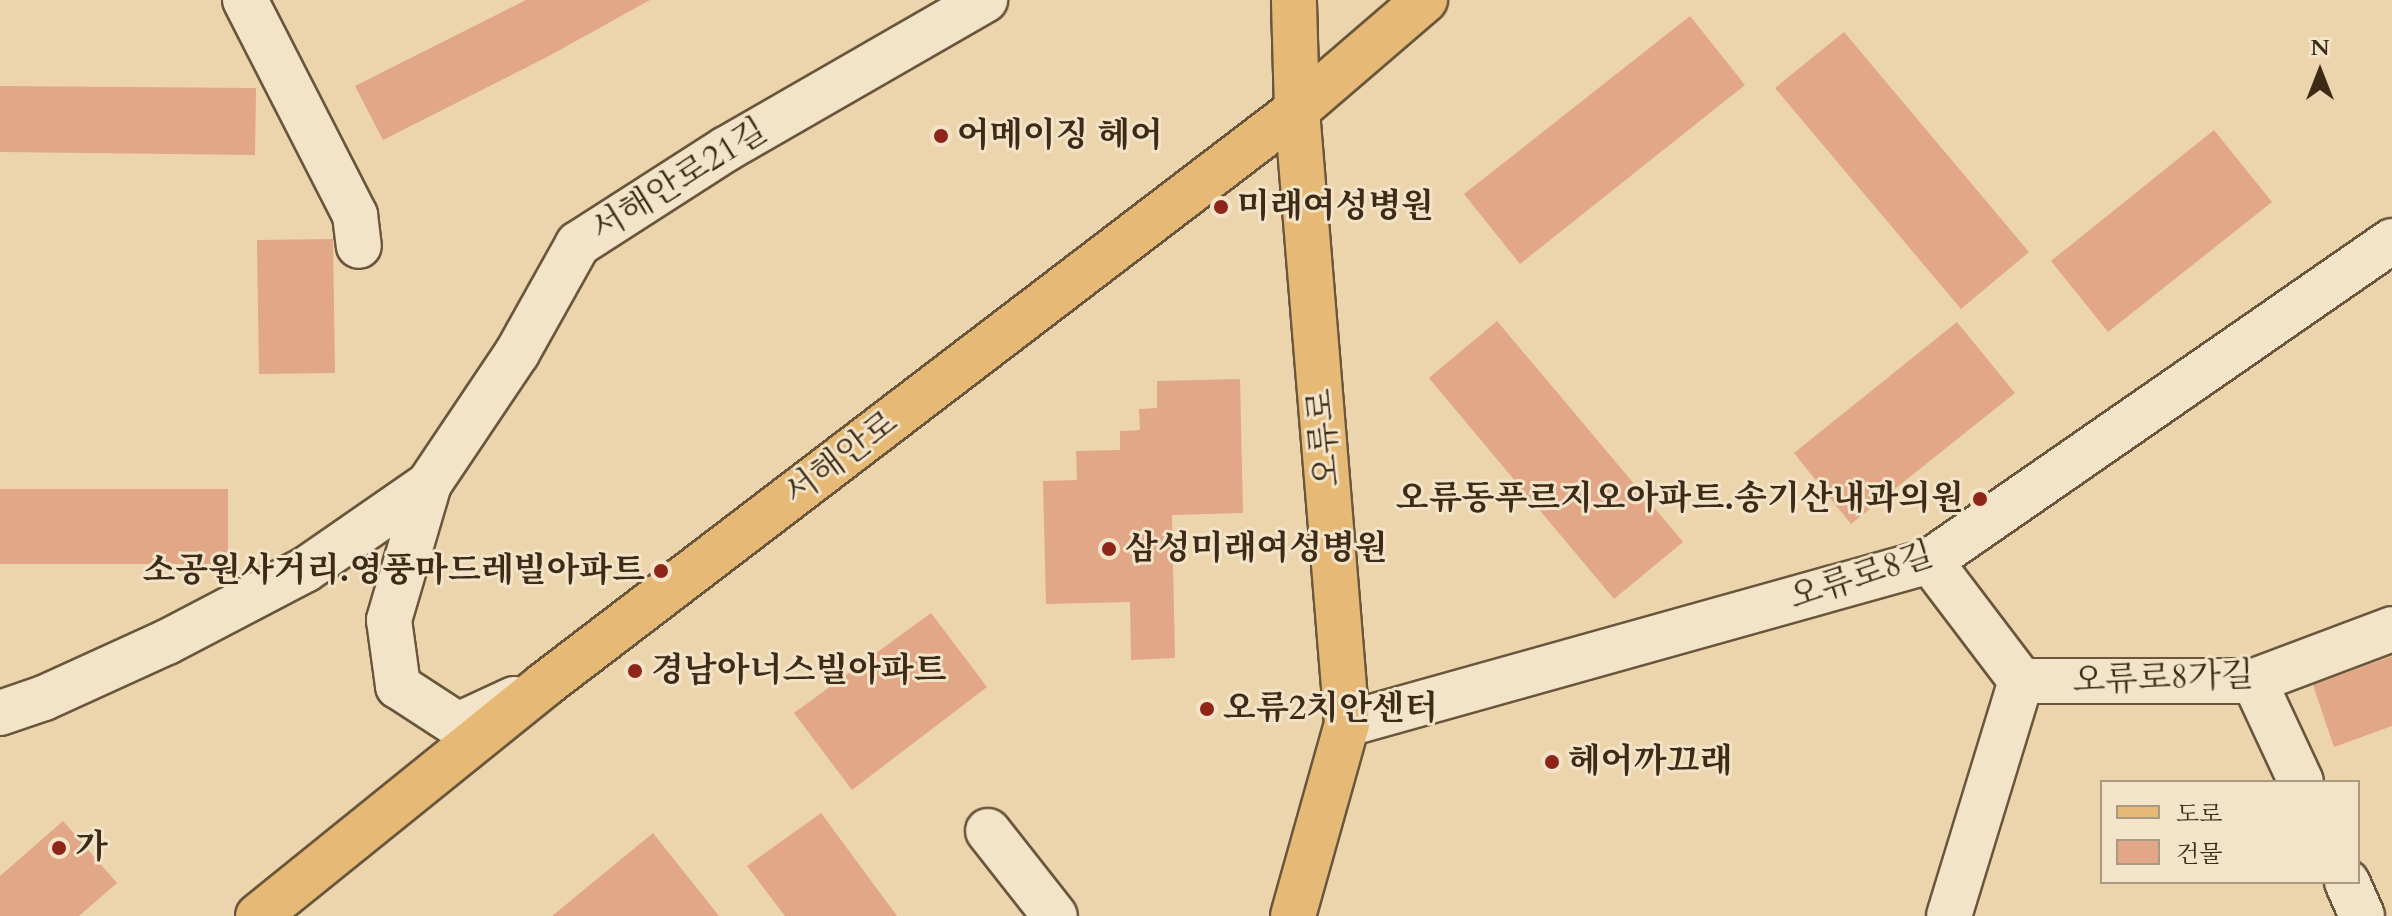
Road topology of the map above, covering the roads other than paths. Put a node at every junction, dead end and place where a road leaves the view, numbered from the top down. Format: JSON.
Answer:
{"nodes":[{"id":1,"x":245,"y":0,"type":"edge"},
{"id":2,"x":985,"y":0,"type":"edge"},
{"id":3,"x":1294,"y":0,"type":"edge"},
{"id":4,"x":1425,"y":0,"type":"edge"},
{"id":5,"x":1297,"y":110,"type":"junction"},
{"id":6,"x":2392,"y":241,"type":"edge"},
{"id":7,"x":359,"y":246,"type":"dead end"},
{"id":8,"x":429,"y":484,"type":"junction"},
{"id":9,"x":1930,"y":561,"type":"junction"},
{"id":10,"x":2392,"y":629,"type":"edge"},
{"id":11,"x":2021,"y":681,"type":"junction"},
{"id":12,"x":2254,"y":681,"type":"junction"},
{"id":13,"x":544,"y":685,"type":"junction"},
{"id":14,"x":0,"y":713,"type":"edge"},
{"id":15,"x":1347,"y":724,"type":"junction"},
{"id":16,"x":2300,"y":780,"type":"edge"},
{"id":17,"x":988,"y":831,"type":"dead end"},
{"id":18,"x":2348,"y":884,"type":"edge"},
{"id":19,"x":258,"y":916,"type":"edge"},
{"id":20,"x":1055,"y":916,"type":"edge"},
{"id":21,"x":1293,"y":916,"type":"edge"},
{"id":22,"x":1949,"y":916,"type":"edge"},
{"id":23,"x":2362,"y":916,"type":"edge"}],
"edges":[{"from":1,"to":7,"type":"street"},
{"from":2,"to":8,"type":"street","name":"서해안로21길"},
{"from":3,"to":5,"type":"main road","name":"오류로"},
{"from":4,"to":5,"type":"main road","name":"서해안로"},
{"from":5,"to":13,"type":"main road","name":"서해안로"},
{"from":5,"to":15,"type":"main road","name":"오류로"},
{"from":6,"to":9,"type":"street","name":"오류로8길"},
{"from":8,"to":13,"type":"street","name":"서해안로21길"},
{"from":8,"to":14,"type":"street","name":"서해안로21길"},
{"from":9,"to":11,"type":"street"},
{"from":9,"to":15,"type":"street","name":"오류로8길"},
{"from":10,"to":12,"type":"street","name":"오류로8가길"},
{"from":11,"to":12,"type":"street","name":"오류로8가길"},
{"from":11,"to":22,"type":"street"},
{"from":12,"to":16,"type":"street"},
{"from":13,"to":19,"type":"main road","name":"서해안로"},
{"from":15,"to":21,"type":"main road","name":"오류로"},
{"from":17,"to":20,"type":"street"},
{"from":18,"to":23,"type":"street"}]}
